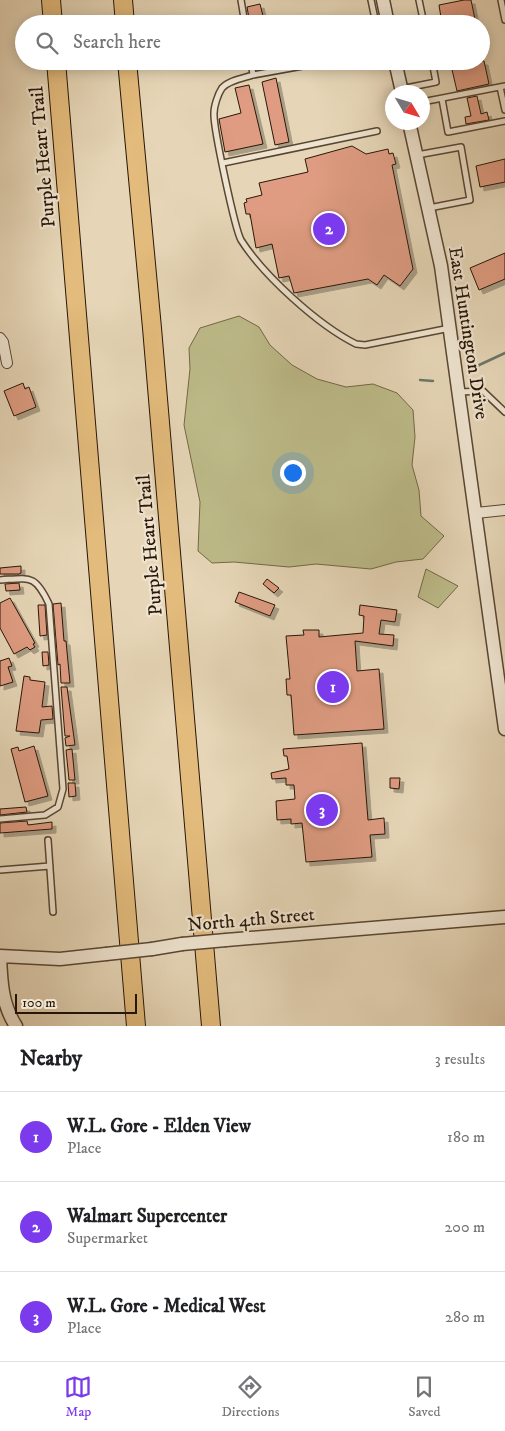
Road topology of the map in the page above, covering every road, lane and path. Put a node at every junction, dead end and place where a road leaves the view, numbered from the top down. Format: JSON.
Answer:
{"nodes":[{"id":1,"x":51,"y":0,"type":"edge"},
{"id":2,"x":123,"y":0,"type":"edge"},
{"id":3,"x":242,"y":0,"type":"edge"},
{"id":4,"x":371,"y":0,"type":"edge"},
{"id":5,"x":383,"y":0,"type":"edge"},
{"id":6,"x":419,"y":0,"type":"edge"},
{"id":7,"x":501,"y":0,"type":"edge"},
{"id":8,"x":52,"y":15,"type":"edge"},
{"id":9,"x":124,"y":15,"type":"edge"},
{"id":10,"x":244,"y":15,"type":"edge"},
{"id":11,"x":374,"y":15,"type":"edge"},
{"id":12,"x":386,"y":15,"type":"edge"},
{"id":13,"x":422,"y":15,"type":"edge"},
{"id":14,"x":505,"y":20,"type":"edge"},
{"id":15,"x":57,"y":70,"type":"edge"},
{"id":16,"x":128,"y":70,"type":"edge"},
{"id":17,"x":253,"y":70,"type":"edge"},
{"id":18,"x":284,"y":70,"type":"edge"},
{"id":19,"x":394,"y":70,"type":"edge"},
{"id":20,"x":397,"y":70,"type":"edge"},
{"id":21,"x":434,"y":70,"type":"edge"},
{"id":22,"x":254,"y":76,"type":"junction"},
{"id":23,"x":400,"y":85,"type":"edge"},
{"id":24,"x":401,"y":85,"type":"edge"},
{"id":25,"x":425,"y":85,"type":"edge"},
{"id":26,"x":503,"y":86,"type":"edge"},
{"id":27,"x":442,"y":99,"type":"junction"},
{"id":28,"x":430,"y":101,"type":"edge"},
{"id":29,"x":505,"y":110,"type":"edge"},
{"id":30,"x":505,"y":121,"type":"edge"},
{"id":31,"x":411,"y":130,"type":"edge"},
{"id":32,"x":377,"y":131,"type":"dead end"},
{"id":33,"x":416,"y":155,"type":"junction"},
{"id":34,"x":222,"y":163,"type":"junction"},
{"id":35,"x":428,"y":209,"type":"junction"},
{"id":36,"x":450,"y":328,"type":"junction"},
{"id":37,"x":0,"y":338,"type":"edge"},
{"id":38,"x":7,"y":363,"type":"dead end"},
{"id":39,"x":458,"y":392,"type":"junction"},
{"id":40,"x":505,"y":412,"type":"edge"},
{"id":41,"x":505,"y":510,"type":"edge"},
{"id":42,"x":476,"y":513,"type":"junction"},
{"id":43,"x":0,"y":580,"type":"edge"},
{"id":44,"x":505,"y":728,"type":"edge"},
{"id":45,"x":0,"y":819,"type":"edge"},
{"id":46,"x":48,"y":840,"type":"dead end"},
{"id":47,"x":50,"y":866,"type":"junction"},
{"id":48,"x":0,"y":870,"type":"edge"},
{"id":49,"x":53,"y":912,"type":"dead end"},
{"id":50,"x":505,"y":917,"type":"edge"},
{"id":51,"x":0,"y":955,"type":"edge"},
{"id":52,"x":16,"y":1026,"type":"edge"},
{"id":53,"x":136,"y":1026,"type":"edge"},
{"id":54,"x":211,"y":1026,"type":"edge"}],
"edges":[{"from":1,"to":8,"type":"highway"},
{"from":2,"to":9,"type":"highway"},
{"from":3,"to":10,"type":"lane"},
{"from":4,"to":11,"type":"lane"},
{"from":5,"to":12,"type":"street"},
{"from":6,"to":13,"type":"lane"},
{"from":7,"to":14,"type":"lane"},
{"from":15,"to":53,"type":"highway","name":"Purple Heart Trail"},
{"from":16,"to":54,"type":"highway","name":"Purple Heart Trail"},
{"from":17,"to":22,"type":"lane"},
{"from":18,"to":22,"type":"lane"},
{"from":19,"to":23,"type":"lane"},
{"from":20,"to":24,"type":"street"},
{"from":21,"to":25,"type":"lane"},
{"from":22,"to":34,"type":"lane"},
{"from":26,"to":27,"type":"lane"},
{"from":26,"to":29,"type":"lane"},
{"from":27,"to":28,"type":"lane"},
{"from":27,"to":30,"type":"lane"},
{"from":31,"to":33,"type":"street","name":"East Huntington Drive"},
{"from":32,"to":34,"type":"lane"},
{"from":33,"to":35,"type":"street","name":"East Huntington Drive"},
{"from":33,"to":35,"type":"lane"},
{"from":34,"to":36,"type":"lane"},
{"from":35,"to":36,"type":"street","name":"East Huntington Drive"},
{"from":36,"to":39,"type":"street","name":"East Huntington Drive"},
{"from":37,"to":38,"type":"street"},
{"from":39,"to":40,"type":"lane"},
{"from":39,"to":42,"type":"street","name":"East Huntington Drive"},
{"from":41,"to":42,"type":"street"},
{"from":42,"to":44,"type":"street","name":"East Huntington Drive"},
{"from":43,"to":45,"type":"lane"},
{"from":46,"to":47,"type":"lane"},
{"from":47,"to":48,"type":"lane"},
{"from":47,"to":49,"type":"lane"},
{"from":50,"to":51,"type":"street","name":"North 4th Street","bridge":true},
{"from":51,"to":52,"type":"street"}]}
